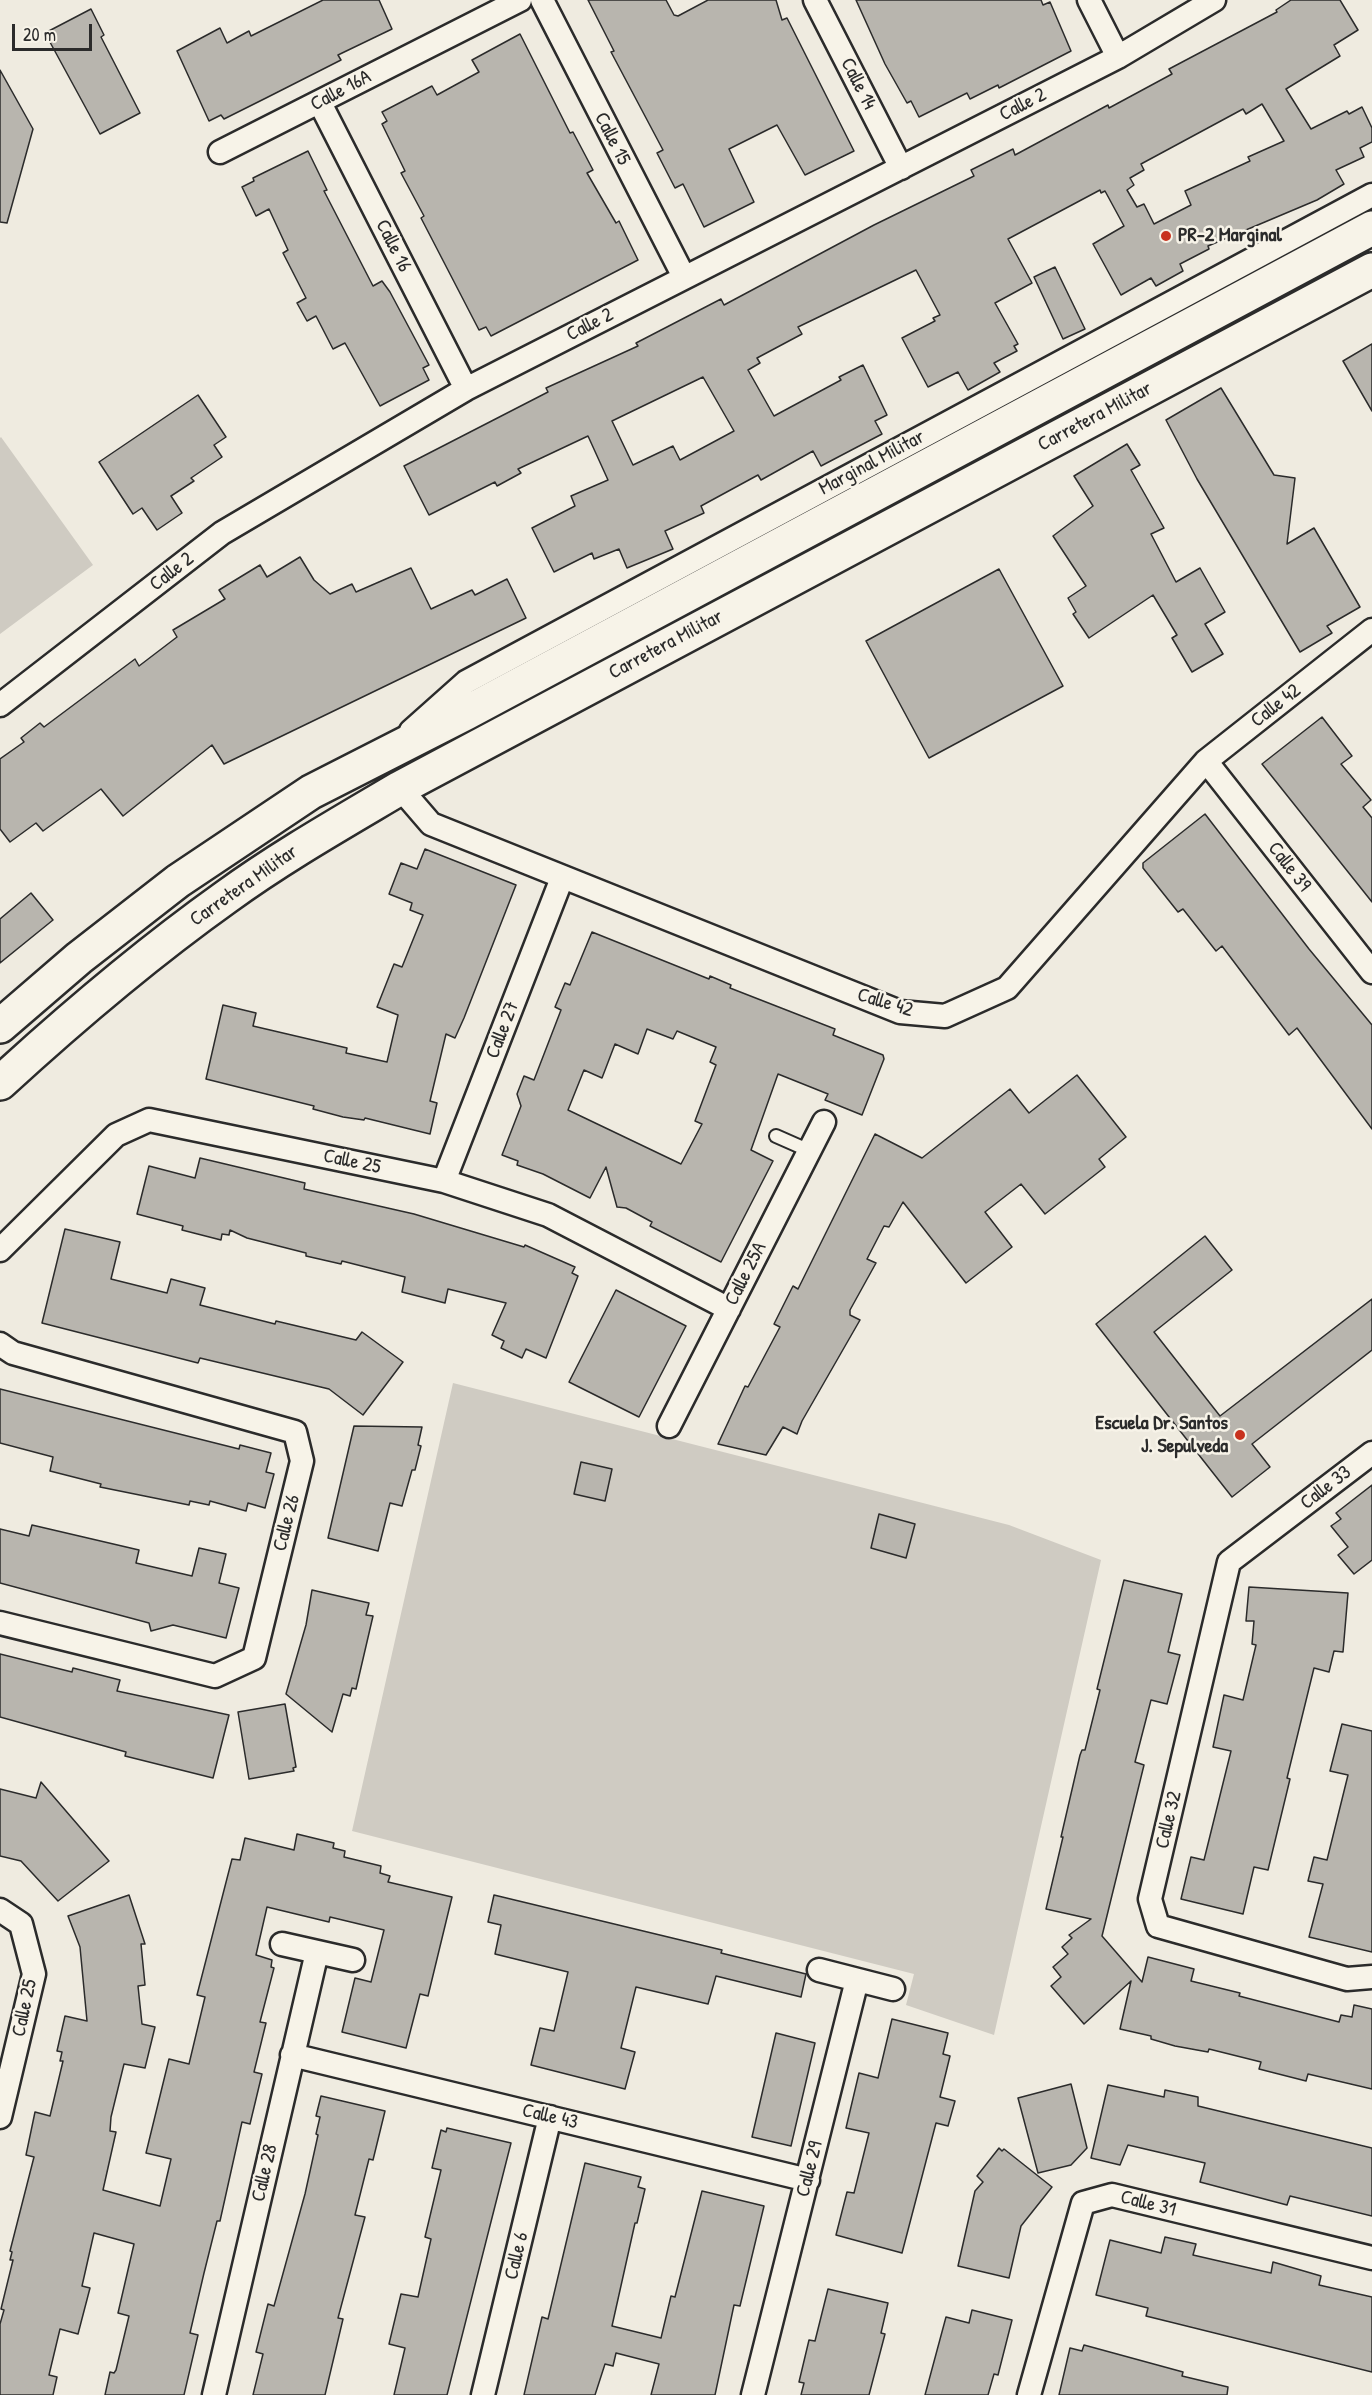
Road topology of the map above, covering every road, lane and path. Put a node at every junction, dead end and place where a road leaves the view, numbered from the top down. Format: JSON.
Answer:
{"nodes":[{"id":1,"x":520,"y":0,"type":"edge"},
{"id":2,"x":542,"y":0,"type":"edge"},
{"id":3,"x":815,"y":0,"type":"edge"},
{"id":4,"x":1089,"y":0,"type":"edge"},
{"id":5,"x":1214,"y":0,"type":"edge"},
{"id":6,"x":1118,"y":57,"type":"junction"},
{"id":7,"x":320,"y":103,"type":"junction"},
{"id":8,"x":220,"y":152,"type":"dead end"},
{"id":9,"x":901,"y":168,"type":"junction"},
{"id":10,"x":1372,"y":195,"type":"edge"},
{"id":11,"x":1372,"y":228,"type":"edge"},
{"id":12,"x":1372,"y":270,"type":"edge"},
{"id":13,"x":684,"y":277,"type":"junction"},
{"id":14,"x":466,"y":389,"type":"junction"},
{"id":15,"x":1372,"y":630,"type":"edge"},
{"id":16,"x":0,"y":705,"type":"edge"},
{"id":17,"x":387,"y":753,"type":"junction"},
{"id":18,"x":1206,"y":761,"type":"junction"},
{"id":19,"x":400,"y":788,"type":"junction"},
{"id":20,"x":562,"y":878,"type":"junction"},
{"id":21,"x":1372,"y":972,"type":"edge"},
{"id":22,"x":0,"y":1026,"type":"edge"},
{"id":23,"x":0,"y":1083,"type":"edge"},
{"id":24,"x":824,"y":1122,"type":"dead end"},
{"id":25,"x":776,"y":1136,"type":"dead end"},
{"id":26,"x":810,"y":1151,"type":"junction"},
{"id":27,"x":444,"y":1181,"type":"junction"},
{"id":28,"x":0,"y":1250,"type":"edge"},
{"id":29,"x":729,"y":1309,"type":"junction"},
{"id":30,"x":0,"y":1344,"type":"edge"},
{"id":31,"x":669,"y":1426,"type":"dead end"},
{"id":32,"x":1372,"y":1453,"type":"edge"},
{"id":33,"x":1281,"y":1523,"type":"joint"},
{"id":34,"x":0,"y":1623,"type":"edge"},
{"id":35,"x":0,"y":1910,"type":"edge"},
{"id":36,"x":282,"y":1944,"type":"dead end"},
{"id":37,"x":317,"y":1952,"type":"junction"},
{"id":38,"x":353,"y":1959,"type":"dead end"},
{"id":39,"x":819,"y":1971,"type":"dead end"},
{"id":40,"x":1372,"y":1977,"type":"edge"},
{"id":41,"x":857,"y":1980,"type":"junction"},
{"id":42,"x":893,"y":1989,"type":"dead end"},
{"id":43,"x":292,"y":2055,"type":"junction"},
{"id":44,"x":0,"y":2117,"type":"edge"},
{"id":45,"x":550,"y":2117,"type":"junction"},
{"id":46,"x":808,"y":2180,"type":"junction"},
{"id":47,"x":1372,"y":2258,"type":"edge"},
{"id":48,"x":214,"y":2395,"type":"edge"},
{"id":49,"x":483,"y":2395,"type":"edge"},
{"id":50,"x":753,"y":2395,"type":"edge"},
{"id":51,"x":1029,"y":2395,"type":"edge"}],
"edges":[{"from":1,"to":7,"type":"street","name":"Calle 16A"},
{"from":2,"to":13,"type":"street","name":"Calle 15"},
{"from":3,"to":9,"type":"street","name":"Calle 14"},
{"from":4,"to":6,"type":"street"},
{"from":5,"to":6,"type":"street","name":"Calle 2"},
{"from":6,"to":9,"type":"street","name":"Calle 2"},
{"from":7,"to":8,"type":"street","name":"Calle 16A"},
{"from":7,"to":14,"type":"street","name":"Calle 16"},
{"from":9,"to":13,"type":"street","name":"Calle 2"},
{"from":10,"to":17,"type":"street","name":"Marginal Militar"},
{"from":11,"to":17,"type":"main road","name":"Carretera Militar"},
{"from":12,"to":19,"type":"main road","name":"Carretera Militar"},
{"from":13,"to":14,"type":"street","name":"Calle 2"},
{"from":14,"to":16,"type":"street","name":"Calle 2"},
{"from":15,"to":18,"type":"street","name":"Calle 42"},
{"from":17,"to":22,"type":"main road","name":"Carretera Militar"},
{"from":18,"to":20,"type":"street","name":"Calle 42"},
{"from":18,"to":21,"type":"street","name":"Calle 39"},
{"from":19,"to":20,"type":"street","name":"Calle 42"},
{"from":19,"to":23,"type":"main road","name":"Carretera Militar"},
{"from":20,"to":27,"type":"street","name":"Calle 27"},
{"from":24,"to":26,"type":"street","name":"Calle 25A"},
{"from":25,"to":26,"type":"lane"},
{"from":26,"to":29,"type":"street","name":"Calle 25A"},
{"from":27,"to":28,"type":"street","name":"Calle 25"},
{"from":27,"to":29,"type":"street","name":"Calle 25"},
{"from":29,"to":31,"type":"street","name":"Calle 25A"},
{"from":30,"to":34,"type":"street","name":"Calle 26"},
{"from":32,"to":33,"type":"street","name":"Calle 33"},
{"from":33,"to":40,"type":"street","name":"Calle 32"},
{"from":35,"to":44,"type":"street","name":"Calle 25"},
{"from":36,"to":37,"type":"street"},
{"from":37,"to":38,"type":"street"},
{"from":37,"to":43,"type":"street","name":"Calle 28"},
{"from":39,"to":41,"type":"street"},
{"from":41,"to":42,"type":"street"},
{"from":41,"to":46,"type":"street","name":"Calle 29"},
{"from":43,"to":45,"type":"street","name":"Calle 43"},
{"from":43,"to":48,"type":"street","name":"Calle 28"},
{"from":45,"to":46,"type":"street","name":"Calle 43"},
{"from":45,"to":49,"type":"street","name":"Calle 6"},
{"from":46,"to":50,"type":"street","name":"Calle 29"},
{"from":47,"to":51,"type":"street","name":"Calle 31"}]}
